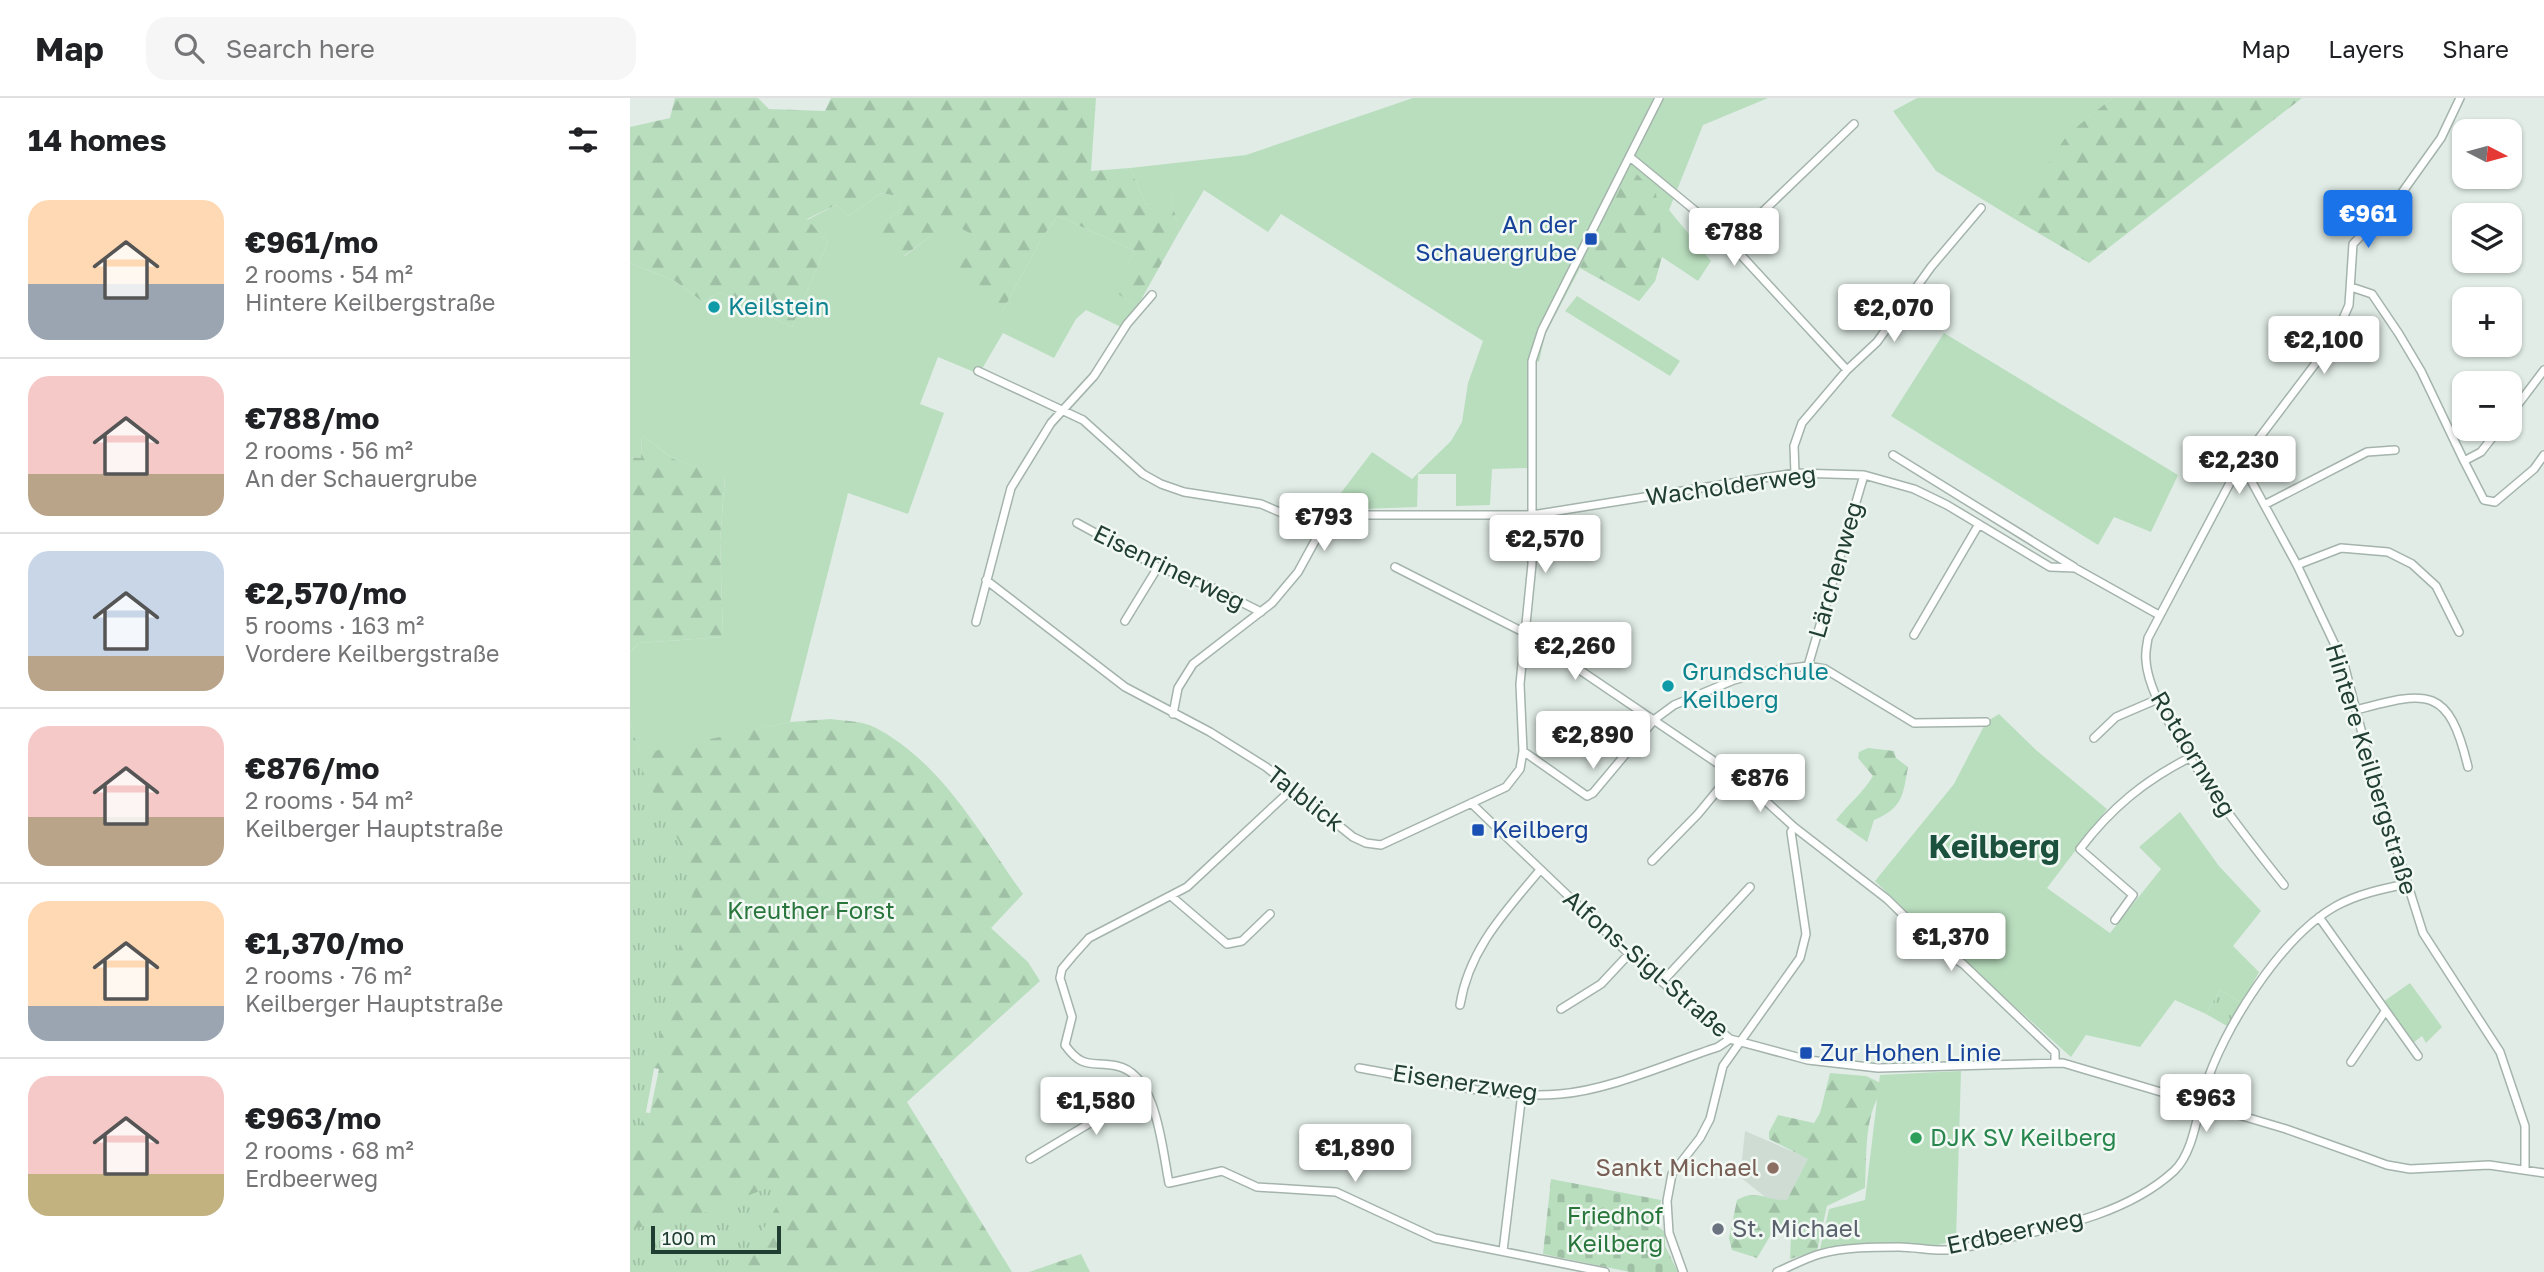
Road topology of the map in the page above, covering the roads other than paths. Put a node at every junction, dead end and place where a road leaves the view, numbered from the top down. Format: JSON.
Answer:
{"nodes":[{"id":1,"x":1659,"y":98,"type":"edge"},
{"id":2,"x":2460,"y":98,"type":"edge"},
{"id":3,"x":1854,"y":124,"type":"dead end"},
{"id":4,"x":1629,"y":157,"type":"junction"},
{"id":5,"x":1981,"y":208,"type":"dead end"},
{"id":6,"x":1729,"y":244,"type":"junction"},
{"id":7,"x":2351,"y":287,"type":"junction"},
{"id":8,"x":1152,"y":295,"type":"dead end"},
{"id":9,"x":1847,"y":370,"type":"junction"},
{"id":10,"x":2544,"y":370,"type":"edge"},
{"id":11,"x":978,"y":371,"type":"dead end"},
{"id":12,"x":2522,"y":399,"type":"edge"},
{"id":13,"x":1063,"y":409,"type":"junction"},
{"id":14,"x":2490,"y":441,"type":"edge"},
{"id":15,"x":2395,"y":450,"type":"dead end"},
{"id":16,"x":1893,"y":455,"type":"dead end"},
{"id":17,"x":2544,"y":455,"type":"edge"},
{"id":18,"x":2464,"y":461,"type":"junction"},
{"id":19,"x":2241,"y":462,"type":"junction"},
{"id":20,"x":1795,"y":473,"type":"junction"},
{"id":21,"x":1864,"y":475,"type":"junction"},
{"id":22,"x":2266,"y":504,"type":"junction"},
{"id":23,"x":1532,"y":515,"type":"junction"},
{"id":24,"x":1077,"y":523,"type":"dead end"},
{"id":25,"x":1979,"y":524,"type":"junction"},
{"id":26,"x":1321,"y":530,"type":"junction"},
{"id":27,"x":2297,"y":565,"type":"junction"},
{"id":28,"x":1395,"y":567,"type":"dead end"},
{"id":29,"x":1158,"y":568,"type":"junction"},
{"id":30,"x":2075,"y":568,"type":"junction"},
{"id":31,"x":986,"y":580,"type":"junction"},
{"id":32,"x":1261,"y":612,"type":"junction"},
{"id":33,"x":2159,"y":615,"type":"junction"},
{"id":34,"x":1125,"y":621,"type":"dead end"},
{"id":35,"x":976,"y":622,"type":"dead end"},
{"id":36,"x":2459,"y":632,"type":"dead end"},
{"id":37,"x":1525,"y":633,"type":"junction"},
{"id":38,"x":1913,"y":635,"type":"dead end"},
{"id":39,"x":1808,"y":666,"type":"junction"},
{"id":40,"x":2158,"y":699,"type":"junction"},
{"id":41,"x":2356,"y":710,"type":"junction"},
{"id":42,"x":1173,"y":714,"type":"junction"},
{"id":43,"x":1655,"y":719,"type":"junction"},
{"id":44,"x":1986,"y":722,"type":"dead end"},
{"id":45,"x":2094,"y":738,"type":"dead end"},
{"id":46,"x":1523,"y":751,"type":"junction"},
{"id":47,"x":2191,"y":757,"type":"junction"},
{"id":48,"x":2468,"y":767,"type":"dead end"},
{"id":49,"x":1731,"y":774,"type":"junction"},
{"id":50,"x":1293,"y":788,"type":"junction"},
{"id":51,"x":1471,"y":803,"type":"junction"},
{"id":52,"x":1794,"y":827,"type":"junction"},
{"id":53,"x":1652,"y":861,"type":"dead end"},
{"id":54,"x":1540,"y":870,"type":"junction"},
{"id":55,"x":2406,"y":884,"type":"junction"},
{"id":56,"x":2284,"y":885,"type":"dead end"},
{"id":57,"x":1750,"y":887,"type":"dead end"},
{"id":58,"x":1171,"y":896,"type":"junction"},
{"id":59,"x":1270,"y":914,"type":"dead end"},
{"id":60,"x":2319,"y":917,"type":"junction"},
{"id":61,"x":2115,"y":920,"type":"dead end"},
{"id":62,"x":1629,"y":954,"type":"junction"},
{"id":63,"x":1663,"y":981,"type":"junction"},
{"id":64,"x":1460,"y":1005,"type":"dead end"},
{"id":65,"x":1561,"y":1009,"type":"dead end"},
{"id":66,"x":2384,"y":1013,"type":"junction"},
{"id":67,"x":1730,"y":1040,"type":"junction"},
{"id":68,"x":1741,"y":1040,"type":"junction"},
{"id":69,"x":2418,"y":1056,"type":"dead end"},
{"id":70,"x":2351,"y":1062,"type":"dead end"},
{"id":71,"x":2059,"y":1063,"type":"junction"},
{"id":72,"x":1359,"y":1068,"type":"dead end"},
{"id":73,"x":1146,"y":1090,"type":"junction"},
{"id":74,"x":1522,"y":1093,"type":"junction"},
{"id":75,"x":2200,"y":1106,"type":"junction"},
{"id":76,"x":1030,"y":1160,"type":"dead end"},
{"id":77,"x":2525,"y":1168,"type":"junction"},
{"id":78,"x":2544,"y":1173,"type":"edge"},
{"id":79,"x":1503,"y":1251,"type":"junction"},
{"id":80,"x":1605,"y":1272,"type":"edge"},
{"id":81,"x":1683,"y":1272,"type":"edge"},
{"id":82,"x":1777,"y":1272,"type":"edge"}],
"edges":[{"from":1,"to":4,"type":"street","name":"Talblick"},
{"from":2,"to":7,"type":"street"},
{"from":3,"to":6,"type":"street"},
{"from":4,"to":6,"type":"street"},
{"from":4,"to":23,"type":"street","name":"Talblick"},
{"from":5,"to":9,"type":"street"},
{"from":6,"to":9,"type":"street"},
{"from":7,"to":18,"type":"street"},
{"from":7,"to":19,"type":"street"},
{"from":8,"to":13,"type":"street"},
{"from":9,"to":20,"type":"street"},
{"from":10,"to":12,"type":"street"},
{"from":11,"to":13,"type":"street"},
{"from":13,"to":26,"type":"street"},
{"from":13,"to":31,"type":"street"},
{"from":14,"to":18,"type":"street"},
{"from":15,"to":22,"type":"street"},
{"from":16,"to":30,"type":"street","name":"Wacholderweg"},
{"from":17,"to":18,"type":"street"},
{"from":19,"to":22,"type":"street","name":"Hintere Keilbergstraße"},
{"from":19,"to":33,"type":"street","name":"Rotdornweg"},
{"from":20,"to":21,"type":"street","name":"Wacholderweg"},
{"from":20,"to":23,"type":"street","name":"Wacholderweg"},
{"from":21,"to":25,"type":"street","name":"Wacholderweg"},
{"from":21,"to":39,"type":"street","name":"Lärchenweg"},
{"from":22,"to":27,"type":"street","name":"Hintere Keilbergstraße"},
{"from":23,"to":26,"type":"street","name":"Wacholderweg"},
{"from":23,"to":37,"type":"street","name":"Talblick"},
{"from":24,"to":29,"type":"street","name":"Eisenrinerweg"},
{"from":25,"to":30,"type":"street","name":"Wacholderweg"},
{"from":25,"to":38,"type":"street"},
{"from":26,"to":32,"type":"street"},
{"from":27,"to":36,"type":"street"},
{"from":27,"to":41,"type":"street","name":"Hintere Keilbergstraße"},
{"from":28,"to":37,"type":"street"},
{"from":29,"to":32,"type":"street","name":"Eisenrinerweg"},
{"from":29,"to":34,"type":"street"},
{"from":30,"to":33,"type":"street","name":"Wacholderweg"},
{"from":31,"to":35,"type":"street"},
{"from":31,"to":42,"type":"street","name":"Talblick"},
{"from":32,"to":42,"type":"street"},
{"from":33,"to":40,"type":"street","name":"Rotdornweg"},
{"from":37,"to":43,"type":"street"},
{"from":37,"to":46,"type":"street","name":"Talblick"},
{"from":39,"to":43,"type":"street"},
{"from":39,"to":44,"type":"street"},
{"from":40,"to":45,"type":"street"},
{"from":40,"to":47,"type":"street","name":"Rotdornweg"},
{"from":41,"to":48,"type":"street"},
{"from":41,"to":55,"type":"street","name":"Hintere Keilbergstraße"},
{"from":42,"to":50,"type":"street","name":"Talblick"},
{"from":43,"to":46,"type":"street"},
{"from":43,"to":49,"type":"street"},
{"from":46,"to":51,"type":"street","name":"Talblick"},
{"from":47,"to":56,"type":"street","name":"Rotdornweg"},
{"from":47,"to":61,"type":"street"},
{"from":49,"to":52,"type":"street"},
{"from":49,"to":53,"type":"street"},
{"from":50,"to":51,"type":"street","name":"Talblick"},
{"from":50,"to":58,"type":"street"},
{"from":51,"to":54,"type":"street","name":"Alfons-Sigl-Straße"},
{"from":52,"to":68,"type":"street"},
{"from":52,"to":71,"type":"street"},
{"from":54,"to":62,"type":"street","name":"Alfons-Sigl-Straße"},
{"from":54,"to":64,"type":"street"},
{"from":55,"to":60,"type":"street","name":"Erdbeerweg"},
{"from":55,"to":77,"type":"street","name":"Hintere Keilbergstraße"},
{"from":57,"to":63,"type":"street"},
{"from":58,"to":59,"type":"street"},
{"from":58,"to":73,"type":"street"},
{"from":60,"to":66,"type":"street"},
{"from":60,"to":75,"type":"street","name":"Erdbeerweg"},
{"from":62,"to":63,"type":"street","name":"Alfons-Sigl-Straße"},
{"from":62,"to":65,"type":"street"},
{"from":63,"to":67,"type":"street","name":"Alfons-Sigl-Straße"},
{"from":66,"to":69,"type":"street"},
{"from":66,"to":70,"type":"street"},
{"from":67,"to":68,"type":"street","name":"Alfons-Sigl-Straße"},
{"from":67,"to":74,"type":"street","name":"Eisenerzweg"},
{"from":68,"to":71,"type":"street","name":"Alfons-Sigl-Straße"},
{"from":68,"to":81,"type":"street"},
{"from":71,"to":75,"type":"street","name":"Alfons-Sigl-Straße"},
{"from":72,"to":74,"type":"street","name":"Eisenerzweg"},
{"from":73,"to":76,"type":"street"},
{"from":73,"to":79,"type":"street"},
{"from":74,"to":79,"type":"street"},
{"from":75,"to":77,"type":"street","name":"Alfons-Sigl-Straße"},
{"from":75,"to":82,"type":"street","name":"Erdbeerweg"},
{"from":77,"to":78,"type":"street","name":"Alfons-Sigl-Straße"},
{"from":79,"to":80,"type":"street"}]}
